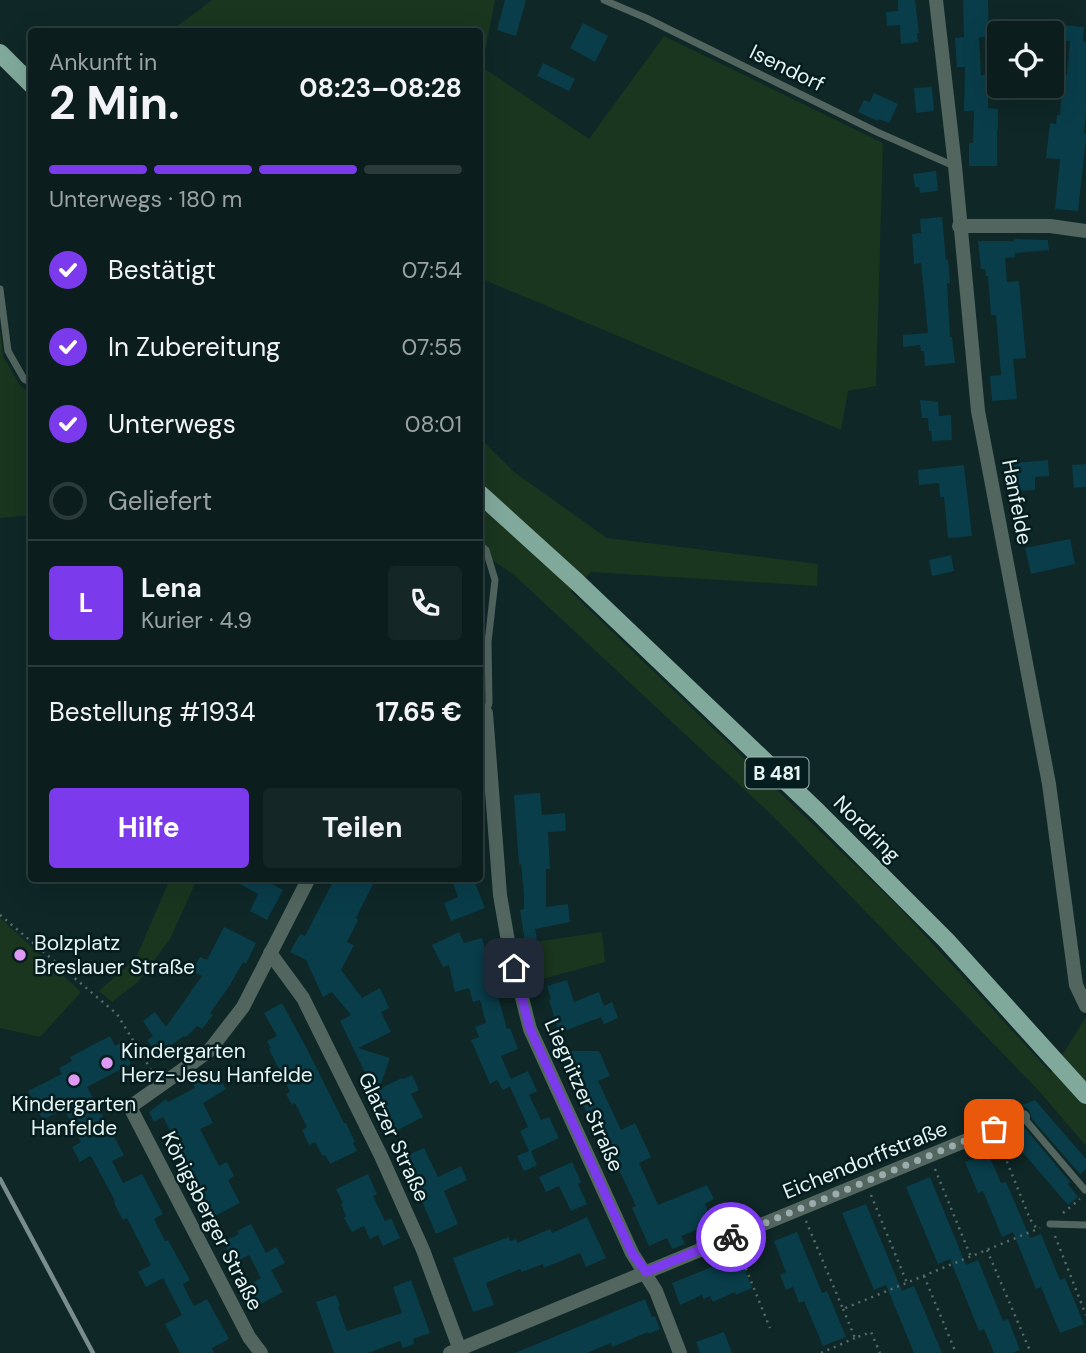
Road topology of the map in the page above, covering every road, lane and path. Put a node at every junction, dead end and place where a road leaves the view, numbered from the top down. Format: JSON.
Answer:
{"nodes":[{"id":1,"x":604,"y":0,"type":"edge"},
{"id":2,"x":936,"y":0,"type":"edge"},
{"id":3,"x":0,"y":53,"type":"edge"},
{"id":4,"x":28,"y":81,"type":"edge"},
{"id":5,"x":955,"y":166,"type":"junction"},
{"id":6,"x":959,"y":226,"type":"junction"},
{"id":7,"x":1086,"y":231,"type":"edge"},
{"id":8,"x":0,"y":289,"type":"edge"},
{"id":9,"x":28,"y":381,"type":"edge"},
{"id":10,"x":483,"y":497,"type":"edge"},
{"id":11,"x":483,"y":548,"type":"edge"},
{"id":12,"x":483,"y":713,"type":"edge"},
{"id":13,"x":307,"y":882,"type":"edge"},
{"id":14,"x":0,"y":915,"type":"edge"},
{"id":15,"x":270,"y":953,"type":"junction"},
{"id":16,"x":1086,"y":1006,"type":"edge"},
{"id":17,"x":162,"y":1084,"type":"junction"},
{"id":18,"x":1086,"y":1095,"type":"edge"},
{"id":19,"x":1023,"y":1117,"type":"joint"},
{"id":20,"x":994,"y":1129,"type":"junction"},
{"id":21,"x":930,"y":1156,"type":"junction"},
{"id":22,"x":866,"y":1182,"type":"junction"},
{"id":23,"x":1085,"y":1190,"type":"edge"},
{"id":24,"x":801,"y":1209,"type":"junction"},
{"id":25,"x":1050,"y":1224,"type":"junction"},
{"id":26,"x":1086,"y":1226,"type":"edge"},
{"id":27,"x":1037,"y":1229,"type":"junction"},
{"id":28,"x":733,"y":1236,"type":"junction"},
{"id":29,"x":987,"y":1250,"type":"junction"},
{"id":30,"x":971,"y":1256,"type":"junction"},
{"id":31,"x":646,"y":1272,"type":"junction"},
{"id":32,"x":923,"y":1276,"type":"junction"},
{"id":33,"x":907,"y":1283,"type":"junction"},
{"id":34,"x":843,"y":1309,"type":"junction"},
{"id":35,"x":1086,"y":1315,"type":"edge"},
{"id":36,"x":770,"y":1328,"type":"dead end"},
{"id":37,"x":855,"y":1338,"type":"junction"},
{"id":38,"x":455,"y":1351,"type":"edge"},
{"id":39,"x":261,"y":1353,"type":"edge"},
{"id":40,"x":680,"y":1353,"type":"edge"},
{"id":41,"x":821,"y":1353,"type":"edge"},
{"id":42,"x":880,"y":1353,"type":"edge"},
{"id":43,"x":956,"y":1353,"type":"edge"},
{"id":44,"x":1031,"y":1353,"type":"edge"}],
"edges":[{"from":1,"to":5,"type":"lane","name":"Isendorf"},
{"from":2,"to":5,"type":"street","name":"Hanfelde"},
{"from":3,"to":4,"type":"main road"},
{"from":5,"to":6,"type":"street","name":"Hanfelde"},
{"from":6,"to":7,"type":"street"},
{"from":6,"to":16,"type":"street","name":"Hanfelde"},
{"from":8,"to":9,"type":"lane"},
{"from":10,"to":18,"type":"main road","name":"Nordring","number":"B 481"},
{"from":11,"to":12,"type":"lane"},
{"from":12,"to":31,"type":"street","name":"Liegnitzer Straße"},
{"from":13,"to":15,"type":"street"},
{"from":14,"to":17,"type":"path"},
{"from":15,"to":17,"type":"street"},
{"from":15,"to":38,"type":"street","name":"Glatzer Straße"},
{"from":17,"to":39,"type":"street","name":"Königsberger Straße"},
{"from":19,"to":20,"type":"street","name":"Eichendorffstraße"},
{"from":19,"to":23,"type":"lane"},
{"from":20,"to":21,"type":"street","name":"Eichendorffstraße"},
{"from":20,"to":27,"type":"path"},
{"from":21,"to":22,"type":"street","name":"Eichendorffstraße"},
{"from":21,"to":30,"type":"path"},
{"from":22,"to":24,"type":"street","name":"Eichendorffstraße"},
{"from":22,"to":33,"type":"path"},
{"from":23,"to":25,"type":"path"},
{"from":24,"to":28,"type":"street","name":"Eichendorffstraße"},
{"from":24,"to":34,"type":"path"},
{"from":25,"to":26,"type":"lane"},
{"from":25,"to":27,"type":"path"},
{"from":25,"to":35,"type":"path"},
{"from":27,"to":29,"type":"path"},
{"from":28,"to":31,"type":"street","name":"Eichendorffstraße"},
{"from":28,"to":36,"type":"path"},
{"from":29,"to":30,"type":"path"},
{"from":29,"to":44,"type":"path"},
{"from":30,"to":32,"type":"path"},
{"from":31,"to":38,"type":"street","name":"Eichendorffstraße"},
{"from":31,"to":40,"type":"street","name":"Liegnitzer Straße"},
{"from":32,"to":33,"type":"path"},
{"from":32,"to":43,"type":"path"},
{"from":33,"to":34,"type":"path"},
{"from":34,"to":37,"type":"path"},
{"from":37,"to":41,"type":"path"},
{"from":37,"to":42,"type":"path"}]}
